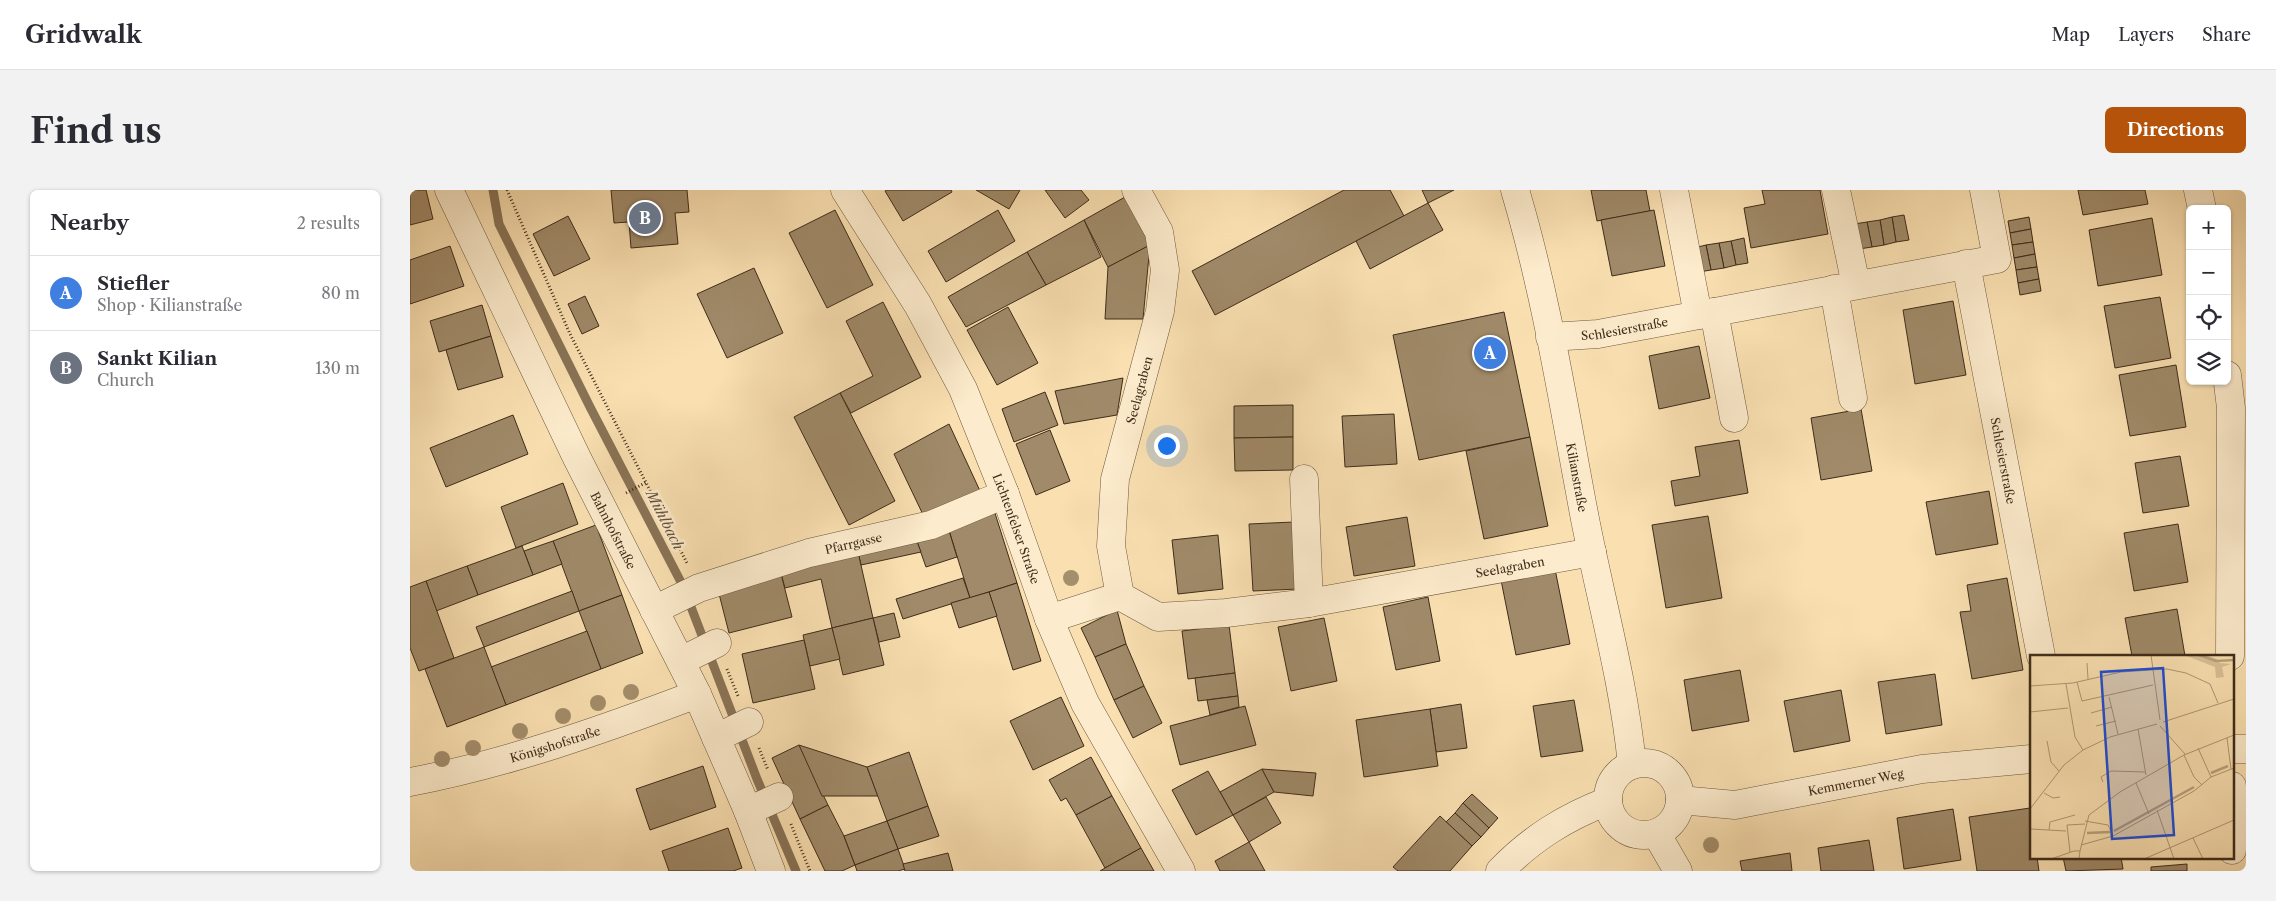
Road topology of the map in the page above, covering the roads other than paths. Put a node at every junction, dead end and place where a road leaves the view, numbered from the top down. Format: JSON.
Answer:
{"nodes":[{"id":1,"x":845,"y":190,"type":"edge"},
{"id":2,"x":1136,"y":190,"type":"edge"},
{"id":3,"x":1515,"y":190,"type":"edge"},
{"id":4,"x":1674,"y":190,"type":"edge"},
{"id":5,"x":1836,"y":190,"type":"edge"},
{"id":6,"x":1984,"y":190,"type":"edge"},
{"id":7,"x":2198,"y":190,"type":"edge"},
{"id":8,"x":455,"y":192,"type":"edge"},
{"id":9,"x":2201,"y":205,"type":"edge"},
{"id":10,"x":1966,"y":264,"type":"junction"},
{"id":11,"x":1845,"y":287,"type":"junction"},
{"id":12,"x":1706,"y":314,"type":"junction"},
{"id":13,"x":1550,"y":337,"type":"junction"},
{"id":14,"x":2230,"y":385,"type":"edge"},
{"id":15,"x":1853,"y":398,"type":"dead end"},
{"id":16,"x":2238,"y":408,"type":"edge"},
{"id":17,"x":1734,"y":418,"type":"dead end"},
{"id":18,"x":1304,"y":479,"type":"dead end"},
{"id":19,"x":1005,"y":494,"type":"junction"},
{"id":20,"x":1592,"y":552,"type":"junction"},
{"id":21,"x":1120,"y":596,"type":"junction"},
{"id":22,"x":680,"y":597,"type":"junction"},
{"id":23,"x":1309,"y":602,"type":"junction"},
{"id":24,"x":1049,"y":619,"type":"junction"},
{"id":25,"x":2041,"y":655,"type":"edge"},
{"id":26,"x":2230,"y":655,"type":"edge"},
{"id":27,"x":697,"y":694,"type":"junction"},
{"id":28,"x":2030,"y":759,"type":"edge"},
{"id":29,"x":1632,"y":764,"type":"junction"},
{"id":30,"x":410,"y":782,"type":"edge"},
{"id":31,"x":1680,"y":800,"type":"junction"},
{"id":32,"x":1608,"y":801,"type":"junction"},
{"id":33,"x":1656,"y":833,"type":"junction"},
{"id":34,"x":2232,"y":858,"type":"edge"},
{"id":35,"x":771,"y":871,"type":"edge"},
{"id":36,"x":1181,"y":871,"type":"edge"},
{"id":37,"x":1500,"y":871,"type":"edge"},
{"id":38,"x":1678,"y":871,"type":"edge"},
{"id":39,"x":2231,"y":871,"type":"edge"}],
"edges":[{"from":1,"to":19,"type":"street","name":"Lichtenfelser Straße"},
{"from":2,"to":21,"type":"street","name":"Seelagraben"},
{"from":3,"to":13,"type":"street","name":"Kilianstraße"},
{"from":4,"to":12,"type":"street"},
{"from":5,"to":11,"type":"street"},
{"from":6,"to":10,"type":"street","name":"Schlesierstraße"},
{"from":7,"to":9,"type":"street"},
{"from":8,"to":22,"type":"street","name":"Bahnhofstraße"},
{"from":10,"to":11,"type":"street","name":"Schlesierstraße"},
{"from":10,"to":25,"type":"street","name":"Schlesierstraße"},
{"from":11,"to":12,"type":"street","name":"Schlesierstraße"},
{"from":11,"to":15,"type":"street"},
{"from":12,"to":13,"type":"street","name":"Schlesierstraße"},
{"from":12,"to":17,"type":"street"},
{"from":13,"to":20,"type":"street","name":"Kilianstraße"},
{"from":14,"to":16,"type":"street"},
{"from":16,"to":26,"type":"street"},
{"from":18,"to":23,"type":"street"},
{"from":19,"to":22,"type":"street","name":"Pfarrgasse"},
{"from":19,"to":24,"type":"street","name":"Lichtenfelser Straße"},
{"from":20,"to":23,"type":"street","name":"Seelagraben"},
{"from":20,"to":29,"type":"street","name":"Kilianstraße"},
{"from":21,"to":23,"type":"street","name":"Seelagraben"},
{"from":21,"to":24,"type":"street"},
{"from":22,"to":27,"type":"street","name":"Bahnhofstraße"},
{"from":24,"to":36,"type":"street","name":"Lichtenfelser Straße"},
{"from":27,"to":30,"type":"street","name":"Königshofstraße"},
{"from":27,"to":35,"type":"street","name":"Bahnhofstraße"},
{"from":28,"to":31,"type":"street","name":"Kemmerner Weg"},
{"from":29,"to":31,"type":"street"},
{"from":29,"to":32,"type":"street"},
{"from":31,"to":33,"type":"street"},
{"from":32,"to":33,"type":"street"},
{"from":32,"to":37,"type":"street"},
{"from":33,"to":38,"type":"street"},
{"from":34,"to":39,"type":"street"}]}
